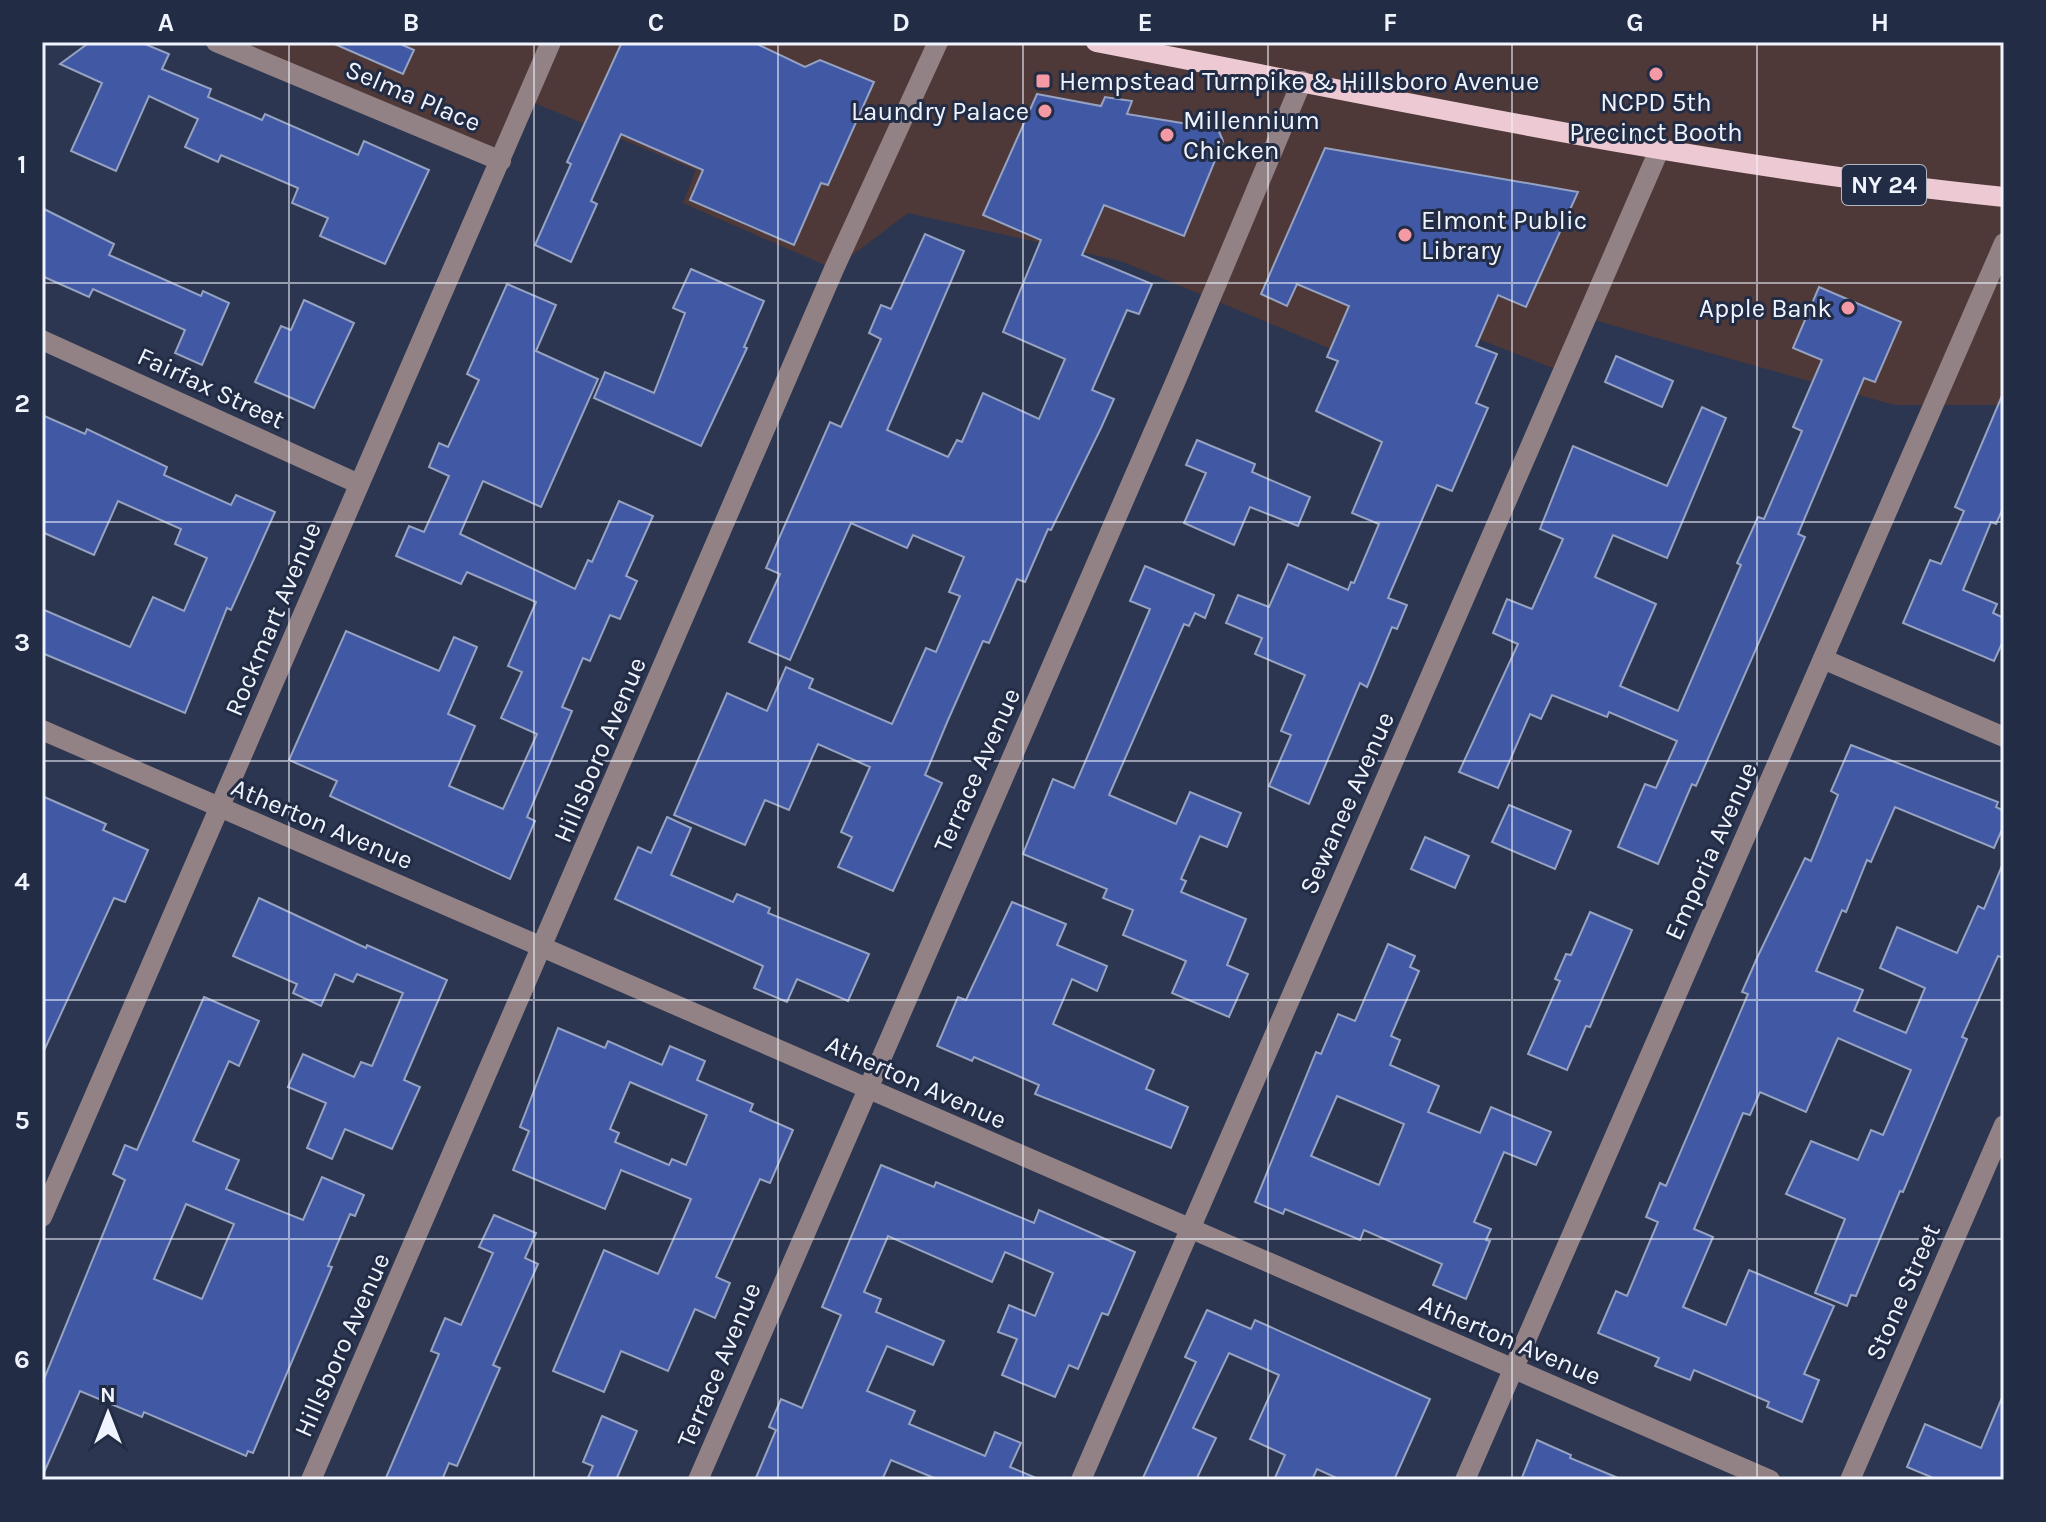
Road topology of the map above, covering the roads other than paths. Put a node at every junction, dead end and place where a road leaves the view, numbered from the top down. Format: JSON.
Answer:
{"nodes":[{"id":1,"x":216,"y":42,"type":"edge"},
{"id":2,"x":551,"y":42,"type":"edge"},
{"id":3,"x":938,"y":42,"type":"edge"},
{"id":4,"x":1096,"y":42,"type":"edge"},
{"id":5,"x":1302,"y":81,"type":"junction"},
{"id":6,"x":1660,"y":148,"type":"junction"},
{"id":7,"x":501,"y":161,"type":"junction"},
{"id":8,"x":2004,"y":197,"type":"edge"},
{"id":9,"x":2004,"y":243,"type":"edge"},
{"id":10,"x":42,"y":340,"type":"edge"},
{"id":11,"x":359,"y":484,"type":"junction"},
{"id":12,"x":1823,"y":659,"type":"junction"},
{"id":13,"x":42,"y":730,"type":"edge"},
{"id":14,"x":2004,"y":737,"type":"edge"},
{"id":15,"x":220,"y":808,"type":"junction"},
{"id":16,"x":543,"y":949,"type":"junction"},
{"id":17,"x":866,"y":1089,"type":"junction"},
{"id":18,"x":2004,"y":1125,"type":"edge"},
{"id":19,"x":42,"y":1217,"type":"edge"},
{"id":20,"x":1189,"y":1230,"type":"junction"},
{"id":21,"x":1513,"y":1370,"type":"junction"},
{"id":22,"x":311,"y":1480,"type":"edge"},
{"id":23,"x":698,"y":1480,"type":"edge"},
{"id":24,"x":1081,"y":1480,"type":"edge"},
{"id":25,"x":1465,"y":1480,"type":"edge"},
{"id":26,"x":1770,"y":1480,"type":"edge"},
{"id":27,"x":1850,"y":1480,"type":"edge"}],
"edges":[{"from":1,"to":7,"type":"street","name":"Selma Place"},
{"from":2,"to":7,"type":"street","name":"Rockmart Avenue"},
{"from":3,"to":16,"type":"street","name":"Hillsboro Avenue"},
{"from":4,"to":5,"type":"main road","number":"NY 24"},
{"from":5,"to":6,"type":"main road","number":"NY 24"},
{"from":5,"to":17,"type":"street","name":"Terrace Avenue"},
{"from":6,"to":8,"type":"main road","number":"NY 24"},
{"from":6,"to":20,"type":"street","name":"Sewanee Avenue"},
{"from":7,"to":11,"type":"street","name":"Rockmart Avenue"},
{"from":9,"to":12,"type":"street","name":"Emporia Avenue"},
{"from":10,"to":11,"type":"street","name":"Fairfax Street"},
{"from":11,"to":15,"type":"street","name":"Rockmart Avenue"},
{"from":12,"to":14,"type":"street"},
{"from":12,"to":21,"type":"street","name":"Emporia Avenue"},
{"from":13,"to":15,"type":"street","name":"Atherton Avenue"},
{"from":15,"to":16,"type":"street","name":"Atherton Avenue"},
{"from":15,"to":19,"type":"street","name":"Rockmart Avenue"},
{"from":16,"to":17,"type":"street","name":"Atherton Avenue"},
{"from":16,"to":22,"type":"street","name":"Hillsboro Avenue"},
{"from":17,"to":20,"type":"street","name":"Atherton Avenue"},
{"from":17,"to":23,"type":"street","name":"Terrace Avenue"},
{"from":18,"to":27,"type":"street","name":"Stone Street"},
{"from":20,"to":21,"type":"street","name":"Atherton Avenue"},
{"from":20,"to":24,"type":"street","name":"Sewanee Avenue"},
{"from":21,"to":25,"type":"street","name":"Emporia Avenue"},
{"from":21,"to":26,"type":"street","name":"Atherton Avenue"}]}
